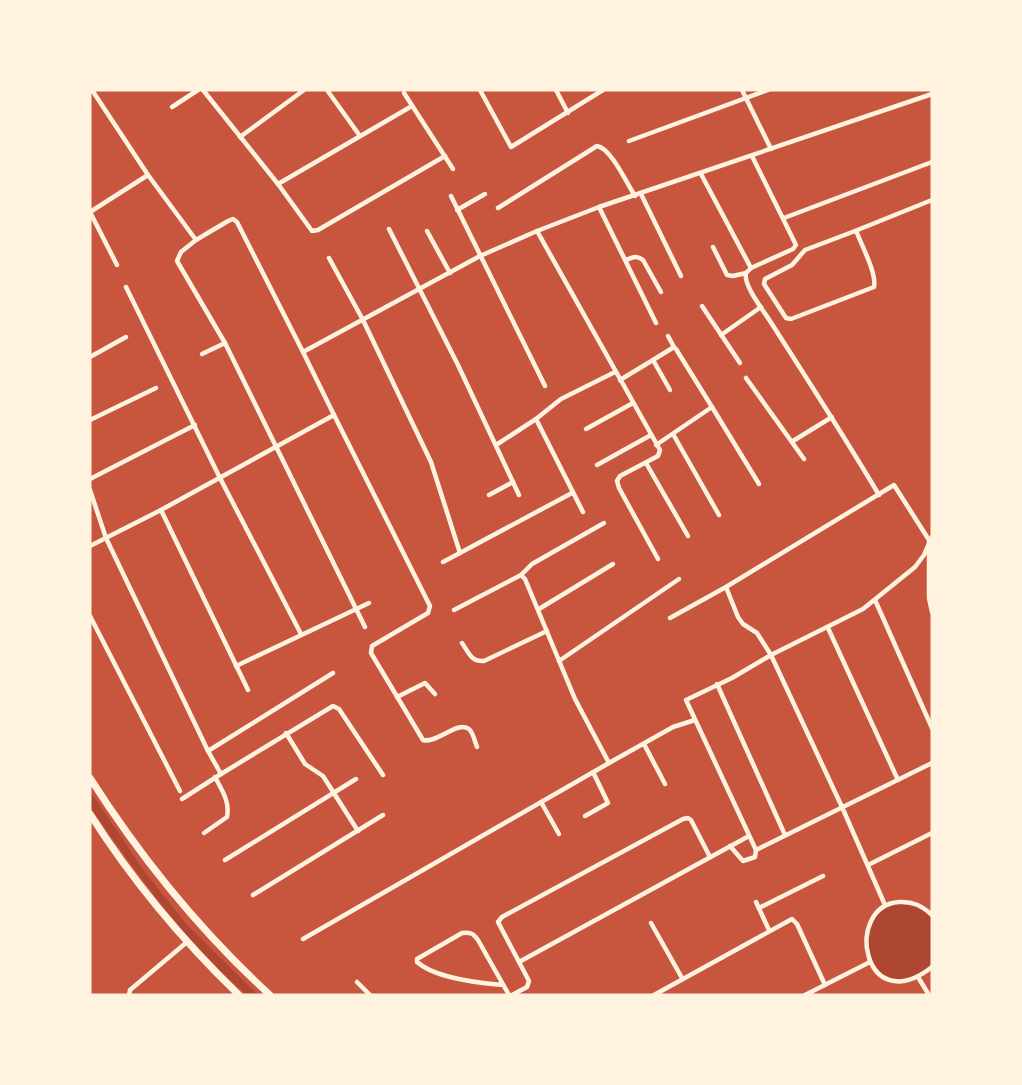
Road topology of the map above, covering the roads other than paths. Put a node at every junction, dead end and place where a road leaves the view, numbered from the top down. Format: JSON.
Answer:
{"nodes":[{"id":1,"x":92,"y":90,"type":"edge"},
{"id":2,"x":198,"y":90,"type":"edge"},
{"id":3,"x":203,"y":90,"type":"edge"},
{"id":4,"x":304,"y":90,"type":"edge"},
{"id":5,"x":327,"y":90,"type":"edge"},
{"id":6,"x":480,"y":90,"type":"edge"},
{"id":7,"x":556,"y":90,"type":"edge"},
{"id":8,"x":603,"y":90,"type":"edge"},
{"id":9,"x":742,"y":90,"type":"edge"},
{"id":10,"x":768,"y":90,"type":"edge"},
{"id":11,"x":404,"y":93,"type":"dead end"},
{"id":12,"x":932,"y":94,"type":"edge"},
{"id":13,"x":746,"y":98,"type":"junction"},
{"id":14,"x":172,"y":106,"type":"dead end"},
{"id":15,"x":412,"y":106,"type":"junction"},
{"id":16,"x":568,"y":113,"type":"junction"},
{"id":17,"x":360,"y":136,"type":"junction"},
{"id":18,"x":240,"y":137,"type":"junction"},
{"id":19,"x":629,"y":141,"type":"dead end"},
{"id":20,"x":771,"y":149,"type":"junction"},
{"id":21,"x":445,"y":156,"type":"junction"},
{"id":22,"x":752,"y":156,"type":"junction"},
{"id":23,"x":932,"y":162,"type":"edge"},
{"id":24,"x":453,"y":169,"type":"dead end"},
{"id":25,"x":701,"y":174,"type":"junction"},
{"id":26,"x":148,"y":175,"type":"junction"},
{"id":27,"x":278,"y":184,"type":"junction"},
{"id":28,"x":485,"y":194,"type":"dead end"},
{"id":29,"x":641,"y":194,"type":"junction"},
{"id":30,"x":451,"y":196,"type":"dead end"},
{"id":31,"x":635,"y":196,"type":"junction"},
{"id":32,"x":932,"y":200,"type":"edge"},
{"id":33,"x":599,"y":207,"type":"junction"},
{"id":34,"x":498,"y":208,"type":"dead end"},
{"id":35,"x":457,"y":210,"type":"junction"},
{"id":36,"x":90,"y":212,"type":"edge"},
{"id":37,"x":784,"y":218,"type":"junction"},
{"id":38,"x":389,"y":230,"type":"dead end"},
{"id":39,"x":427,"y":231,"type":"dead end"},
{"id":40,"x":537,"y":231,"type":"junction"},
{"id":41,"x":855,"y":231,"type":"junction"},
{"id":42,"x":196,"y":240,"type":"junction"},
{"id":43,"x":713,"y":247,"type":"dead end"},
{"id":44,"x":480,"y":256,"type":"junction"},
{"id":45,"x":329,"y":258,"type":"dead end"},
{"id":46,"x":626,"y":260,"type":"junction"},
{"id":47,"x":117,"y":265,"type":"dead end"},
{"id":48,"x":751,"y":268,"type":"junction"},
{"id":49,"x":450,"y":273,"type":"junction"},
{"id":50,"x":746,"y":273,"type":"junction"},
{"id":51,"x":681,"y":276,"type":"dead end"},
{"id":52,"x":126,"y":287,"type":"dead end"},
{"id":53,"x":419,"y":290,"type":"junction"},
{"id":54,"x":661,"y":292,"type":"dead end"},
{"id":55,"x":702,"y":306,"type":"dead end"},
{"id":56,"x":761,"y":307,"type":"junction"},
{"id":57,"x":778,"y":307,"type":"junction"},
{"id":58,"x":767,"y":316,"type":"junction"},
{"id":59,"x":363,"y":320,"type":"junction"},
{"id":60,"x":656,"y":323,"type":"dead end"},
{"id":61,"x":721,"y":335,"type":"junction"},
{"id":62,"x":668,"y":336,"type":"dead end"},
{"id":63,"x":126,"y":337,"type":"dead end"},
{"id":64,"x":225,"y":343,"type":"junction"},
{"id":65,"x":676,"y":349,"type":"dead end"},
{"id":66,"x":303,"y":352,"type":"junction"},
{"id":67,"x":202,"y":354,"type":"dead end"},
{"id":68,"x":90,"y":357,"type":"edge"},
{"id":69,"x":653,"y":360,"type":"junction"},
{"id":70,"x":740,"y":363,"type":"dead end"},
{"id":71,"x":615,"y":372,"type":"junction"},
{"id":72,"x":746,"y":378,"type":"dead end"},
{"id":73,"x":620,"y":380,"type":"junction"},
{"id":74,"x":545,"y":386,"type":"dead end"},
{"id":75,"x":156,"y":388,"type":"dead end"},
{"id":76,"x":670,"y":390,"type":"dead end"},
{"id":77,"x":633,"y":403,"type":"junction"},
{"id":78,"x":712,"y":407,"type":"junction"},
{"id":79,"x":334,"y":415,"type":"junction"},
{"id":80,"x":832,"y":417,"type":"junction"},
{"id":81,"x":536,"y":419,"type":"junction"},
{"id":82,"x":90,"y":420,"type":"edge"},
{"id":83,"x":195,"y":425,"type":"junction"},
{"id":84,"x":586,"y":429,"type":"dead end"},
{"id":85,"x":673,"y":434,"type":"junction"},
{"id":86,"x":651,"y":435,"type":"junction"},
{"id":87,"x":793,"y":441,"type":"junction"},
{"id":88,"x":496,"y":445,"type":"junction"},
{"id":89,"x":656,"y":445,"type":"junction"},
{"id":90,"x":275,"y":446,"type":"junction"},
{"id":91,"x":804,"y":459,"type":"dead end"},
{"id":92,"x":646,"y":463,"type":"junction"},
{"id":93,"x":597,"y":465,"type":"dead end"},
{"id":94,"x":220,"y":478,"type":"junction"},
{"id":95,"x":90,"y":479,"type":"edge"},
{"id":96,"x":513,"y":482,"type":"junction"},
{"id":97,"x":759,"y":484,"type":"dead end"},
{"id":98,"x":90,"y":490,"type":"edge"},
{"id":99,"x":572,"y":493,"type":"junction"},
{"id":100,"x":489,"y":495,"type":"dead end"},
{"id":101,"x":519,"y":495,"type":"dead end"},
{"id":102,"x":879,"y":495,"type":"junction"},
{"id":103,"x":161,"y":510,"type":"junction"},
{"id":104,"x":583,"y":512,"type":"dead end"},
{"id":105,"x":718,"y":514,"type":"dead end"},
{"id":106,"x":604,"y":523,"type":"dead end"},
{"id":107,"x":688,"y":536,"type":"dead end"},
{"id":108,"x":106,"y":538,"type":"junction"},
{"id":109,"x":931,"y":538,"type":"edge"},
{"id":110,"x":90,"y":546,"type":"edge"},
{"id":111,"x":460,"y":553,"type":"junction"},
{"id":112,"x":658,"y":559,"type":"dead end"},
{"id":113,"x":443,"y":562,"type":"dead end"},
{"id":114,"x":614,"y":564,"type":"dead end"},
{"id":115,"x":931,"y":571,"type":"edge"},
{"id":116,"x":520,"y":575,"type":"junction"},
{"id":117,"x":680,"y":579,"type":"dead end"},
{"id":118,"x":726,"y":587,"type":"junction"},
{"id":119,"x":875,"y":600,"type":"junction"},
{"id":120,"x":369,"y":603,"type":"dead end"},
{"id":121,"x":356,"y":608,"type":"junction"},
{"id":122,"x":539,"y":609,"type":"junction"},
{"id":123,"x":454,"y":610,"type":"dead end"},
{"id":124,"x":932,"y":612,"type":"edge"},
{"id":125,"x":90,"y":616,"type":"edge"},
{"id":126,"x":670,"y":618,"type":"dead end"},
{"id":127,"x":365,"y":627,"type":"dead end"},
{"id":128,"x":828,"y":628,"type":"junction"},
{"id":129,"x":547,"y":631,"type":"junction"},
{"id":130,"x":301,"y":634,"type":"junction"},
{"id":131,"x":462,"y":643,"type":"dead end"},
{"id":132,"x":771,"y":655,"type":"junction"},
{"id":133,"x":559,"y":661,"type":"junction"},
{"id":134,"x":237,"y":666,"type":"junction"},
{"id":135,"x":333,"y":673,"type":"dead end"},
{"id":136,"x":717,"y":684,"type":"junction"},
{"id":137,"x":248,"y":690,"type":"dead end"},
{"id":138,"x":435,"y":694,"type":"dead end"},
{"id":139,"x":397,"y":697,"type":"junction"},
{"id":140,"x":695,"y":720,"type":"junction"},
{"id":141,"x":932,"y":729,"type":"edge"},
{"id":142,"x":286,"y":734,"type":"junction"},
{"id":143,"x":644,"y":744,"type":"junction"},
{"id":144,"x":477,"y":747,"type":"dead end"},
{"id":145,"x":208,"y":751,"type":"junction"},
{"id":146,"x":609,"y":763,"type":"junction"},
{"id":147,"x":932,"y":763,"type":"edge"},
{"id":148,"x":593,"y":772,"type":"junction"},
{"id":149,"x":221,"y":774,"type":"junction"},
{"id":150,"x":383,"y":776,"type":"dead end"},
{"id":151,"x":215,"y":777,"type":"junction"},
{"id":152,"x":90,"y":778,"type":"edge"},
{"id":153,"x":356,"y":779,"type":"dead end"},
{"id":154,"x":898,"y":780,"type":"junction"},
{"id":155,"x":665,"y":784,"type":"dead end"},
{"id":156,"x":180,"y":791,"type":"dead end"},
{"id":157,"x":333,"y":793,"type":"junction"},
{"id":158,"x":182,"y":799,"type":"dead end"},
{"id":159,"x":541,"y":802,"type":"junction"},
{"id":160,"x":842,"y":807,"type":"junction"},
{"id":161,"x":90,"y":814,"type":"edge"},
{"id":162,"x":383,"y":816,"type":"dead end"},
{"id":163,"x":585,"y":816,"type":"dead end"},
{"id":164,"x":358,"y":831,"type":"junction"},
{"id":165,"x":932,"y":833,"type":"edge"},
{"id":166,"x":204,"y":834,"type":"dead end"},
{"id":167,"x":559,"y":834,"type":"dead end"},
{"id":168,"x":785,"y":835,"type":"junction"},
{"id":169,"x":749,"y":836,"type":"junction"},
{"id":170,"x":730,"y":846,"type":"junction"},
{"id":171,"x":756,"y":848,"type":"junction"},
{"id":172,"x":710,"y":857,"type":"junction"},
{"id":173,"x":225,"y":860,"type":"dead end"},
{"id":174,"x":868,"y":865,"type":"junction"},
{"id":175,"x":823,"y":876,"type":"dead end"},
{"id":176,"x":253,"y":895,"type":"dead end"},
{"id":177,"x":756,"y":902,"type":"dead end"},
{"id":178,"x":885,"y":905,"type":"junction"},
{"id":179,"x":759,"y":908,"type":"junction"},
{"id":180,"x":932,"y":915,"type":"edge"},
{"id":181,"x":651,"y":923,"type":"dead end"},
{"id":182,"x":769,"y":930,"type":"junction"},
{"id":183,"x":303,"y":939,"type":"dead end"},
{"id":184,"x":187,"y":942,"type":"junction"},
{"id":185,"x":519,"y":962,"type":"junction"},
{"id":186,"x":870,"y":962,"type":"junction"},
{"id":187,"x":932,"y":968,"type":"edge"},
{"id":188,"x":918,"y":977,"type":"junction"},
{"id":189,"x":682,"y":978,"type":"junction"},
{"id":190,"x":357,"y":982,"type":"dead end"},
{"id":191,"x":503,"y":985,"type":"junction"},
{"id":192,"x":825,"y":985,"type":"junction"},
{"id":193,"x":129,"y":995,"type":"edge"},
{"id":194,"x":239,"y":995,"type":"edge"},
{"id":195,"x":270,"y":995,"type":"edge"},
{"id":196,"x":370,"y":995,"type":"edge"},
{"id":197,"x":510,"y":995,"type":"edge"},
{"id":198,"x":654,"y":995,"type":"edge"},
{"id":199,"x":806,"y":995,"type":"edge"},
{"id":200,"x":929,"y":995,"type":"edge"}],
"edges":[{"from":1,"to":26,"type":"street"},
{"from":2,"to":14,"type":"street"},
{"from":3,"to":18,"type":"street"},
{"from":4,"to":18,"type":"street"},
{"from":5,"to":17,"type":"street"},
{"from":6,"to":16,"type":"street"},
{"from":7,"to":16,"type":"street"},
{"from":8,"to":16,"type":"street"},
{"from":9,"to":13,"type":"street"},
{"from":10,"to":13,"type":"street"},
{"from":11,"to":15,"type":"street"},
{"from":12,"to":20,"type":"street"},
{"from":13,"to":19,"type":"street"},
{"from":13,"to":20,"type":"street"},
{"from":15,"to":17,"type":"street"},
{"from":15,"to":21,"type":"street"},
{"from":17,"to":27,"type":"street"},
{"from":18,"to":27,"type":"street"},
{"from":20,"to":22,"type":"street"},
{"from":21,"to":24,"type":"street"},
{"from":21,"to":27,"type":"street"},
{"from":22,"to":25,"type":"street"},
{"from":22,"to":37,"type":"street"},
{"from":23,"to":37,"type":"street"},
{"from":25,"to":29,"type":"street"},
{"from":25,"to":48,"type":"street"},
{"from":26,"to":36,"type":"street"},
{"from":26,"to":42,"type":"street"},
{"from":28,"to":35,"type":"street"},
{"from":29,"to":31,"type":"street"},
{"from":29,"to":51,"type":"street"},
{"from":30,"to":35,"type":"street"},
{"from":31,"to":33,"type":"street"},
{"from":31,"to":34,"type":"street"},
{"from":32,"to":41,"type":"street"},
{"from":33,"to":40,"type":"street"},
{"from":33,"to":46,"type":"street"},
{"from":35,"to":44,"type":"street"},
{"from":36,"to":47,"type":"street"},
{"from":37,"to":48,"type":"street"},
{"from":38,"to":53,"type":"street"},
{"from":39,"to":49,"type":"street"},
{"from":40,"to":44,"type":"street"},
{"from":40,"to":71,"type":"street"},
{"from":41,"to":57,"type":"street"},
{"from":41,"to":57,"type":"street"},
{"from":42,"to":64,"type":"street"},
{"from":42,"to":66,"type":"street"},
{"from":43,"to":50,"type":"street"},
{"from":44,"to":49,"type":"street"},
{"from":44,"to":74,"type":"street"},
{"from":45,"to":59,"type":"street"},
{"from":46,"to":54,"type":"street"},
{"from":46,"to":60,"type":"street"},
{"from":48,"to":50,"type":"street"},
{"from":49,"to":53,"type":"street"},
{"from":50,"to":56,"type":"street"},
{"from":52,"to":83,"type":"street"},
{"from":53,"to":59,"type":"street"},
{"from":53,"to":88,"type":"street"},
{"from":55,"to":61,"type":"street"},
{"from":56,"to":58,"type":"street"},
{"from":56,"to":61,"type":"street"},
{"from":57,"to":58,"type":"street"},
{"from":58,"to":80,"type":"street"},
{"from":59,"to":66,"type":"street"},
{"from":59,"to":111,"type":"street"},
{"from":61,"to":70,"type":"street"},
{"from":62,"to":69,"type":"street"},
{"from":63,"to":68,"type":"street"},
{"from":64,"to":67,"type":"street"},
{"from":64,"to":90,"type":"street"},
{"from":65,"to":78,"type":"street"},
{"from":66,"to":79,"type":"street"},
{"from":69,"to":73,"type":"street"},
{"from":69,"to":76,"type":"street"},
{"from":71,"to":73,"type":"street"},
{"from":71,"to":81,"type":"street"},
{"from":72,"to":87,"type":"street"},
{"from":73,"to":77,"type":"street"},
{"from":75,"to":82,"type":"street"},
{"from":77,"to":84,"type":"street"},
{"from":77,"to":86,"type":"street"},
{"from":78,"to":85,"type":"street"},
{"from":78,"to":97,"type":"street"},
{"from":79,"to":90,"type":"street"},
{"from":79,"to":139,"type":"street"},
{"from":80,"to":87,"type":"street"},
{"from":80,"to":102,"type":"street"},
{"from":81,"to":88,"type":"street"},
{"from":81,"to":99,"type":"street"},
{"from":83,"to":94,"type":"street"},
{"from":83,"to":95,"type":"street"},
{"from":85,"to":89,"type":"street"},
{"from":85,"to":105,"type":"street"},
{"from":86,"to":89,"type":"street"},
{"from":86,"to":93,"type":"street"},
{"from":87,"to":91,"type":"street"},
{"from":88,"to":96,"type":"street"},
{"from":89,"to":92,"type":"street"},
{"from":90,"to":94,"type":"street"},
{"from":90,"to":121,"type":"street"},
{"from":92,"to":107,"type":"street"},
{"from":92,"to":112,"type":"street"},
{"from":94,"to":103,"type":"street"},
{"from":94,"to":130,"type":"street"},
{"from":96,"to":100,"type":"street"},
{"from":96,"to":101,"type":"street"},
{"from":98,"to":108,"type":"street"},
{"from":99,"to":104,"type":"street"},
{"from":99,"to":111,"type":"street"},
{"from":102,"to":109,"type":"street"},
{"from":102,"to":118,"type":"street"},
{"from":103,"to":108,"type":"street"},
{"from":103,"to":134,"type":"street"},
{"from":106,"to":116,"type":"street"},
{"from":108,"to":110,"type":"street"},
{"from":108,"to":145,"type":"street"},
{"from":109,"to":115,"type":"street"},
{"from":109,"to":119,"type":"street"},
{"from":111,"to":113,"type":"street"},
{"from":114,"to":122,"type":"street"},
{"from":115,"to":124,"type":"street"},
{"from":116,"to":122,"type":"street"},
{"from":116,"to":123,"type":"street"},
{"from":117,"to":133,"type":"street"},
{"from":118,"to":126,"type":"street"},
{"from":118,"to":132,"type":"street"},
{"from":119,"to":128,"type":"street"},
{"from":119,"to":141,"type":"street"},
{"from":120,"to":121,"type":"street"},
{"from":121,"to":127,"type":"street"},
{"from":121,"to":130,"type":"street"},
{"from":122,"to":129,"type":"street"},
{"from":125,"to":156,"type":"street"},
{"from":128,"to":132,"type":"street"},
{"from":128,"to":154,"type":"street"},
{"from":129,"to":131,"type":"street"},
{"from":129,"to":133,"type":"street"},
{"from":130,"to":134,"type":"street"},
{"from":132,"to":136,"type":"street"},
{"from":132,"to":160,"type":"street"},
{"from":133,"to":146,"type":"street"},
{"from":134,"to":137,"type":"street"},
{"from":135,"to":145,"type":"street"},
{"from":136,"to":140,"type":"street"},
{"from":136,"to":168,"type":"street"},
{"from":138,"to":139,"type":"street"},
{"from":139,"to":144,"type":"street"},
{"from":140,"to":143,"type":"street"},
{"from":140,"to":169,"type":"street"},
{"from":142,"to":149,"type":"street"},
{"from":142,"to":150,"type":"street"},
{"from":142,"to":157,"type":"street"},
{"from":143,"to":146,"type":"street"},
{"from":143,"to":155,"type":"street"},
{"from":145,"to":149,"type":"street"},
{"from":146,"to":148,"type":"street"},
{"from":147,"to":154,"type":"street"},
{"from":148,"to":159,"type":"street"},
{"from":148,"to":163,"type":"street"},
{"from":149,"to":151,"type":"street"},
{"from":151,"to":158,"type":"street"},
{"from":151,"to":166,"type":"street"},
{"from":152,"to":195,"type":"main road"},
{"from":153,"to":157,"type":"street"},
{"from":154,"to":160,"type":"street"},
{"from":157,"to":164,"type":"street"},
{"from":157,"to":173,"type":"street"},
{"from":159,"to":167,"type":"street"},
{"from":159,"to":183,"type":"street"},
{"from":160,"to":168,"type":"street"},
{"from":160,"to":174,"type":"street"},
{"from":161,"to":184,"type":"main road"},
{"from":162,"to":164,"type":"street"},
{"from":164,"to":176,"type":"street"},
{"from":165,"to":174,"type":"street"},
{"from":168,"to":171,"type":"street"},
{"from":169,"to":170,"type":"street"},
{"from":169,"to":171,"type":"street"},
{"from":170,"to":171,"type":"street"},
{"from":170,"to":172,"type":"street"},
{"from":172,"to":185,"type":"street"},
{"from":172,"to":185,"type":"street"},
{"from":174,"to":178,"type":"street"},
{"from":175,"to":179,"type":"street"},
{"from":177,"to":179,"type":"street"},
{"from":178,"to":180,"type":"street"},
{"from":178,"to":186,"type":"street"},
{"from":179,"to":182,"type":"street"},
{"from":181,"to":189,"type":"street"},
{"from":182,"to":189,"type":"street"},
{"from":182,"to":192,"type":"street"},
{"from":184,"to":193,"type":"street"},
{"from":184,"to":194,"type":"main road"},
{"from":185,"to":197,"type":"street"},
{"from":186,"to":188,"type":"street"},
{"from":186,"to":192,"type":"street"},
{"from":187,"to":188,"type":"street"},
{"from":188,"to":200,"type":"street"},
{"from":189,"to":198,"type":"street"},
{"from":190,"to":196,"type":"street"},
{"from":191,"to":191,"type":"street"},
{"from":191,"to":197,"type":"street"},
{"from":192,"to":199,"type":"street"}]}
